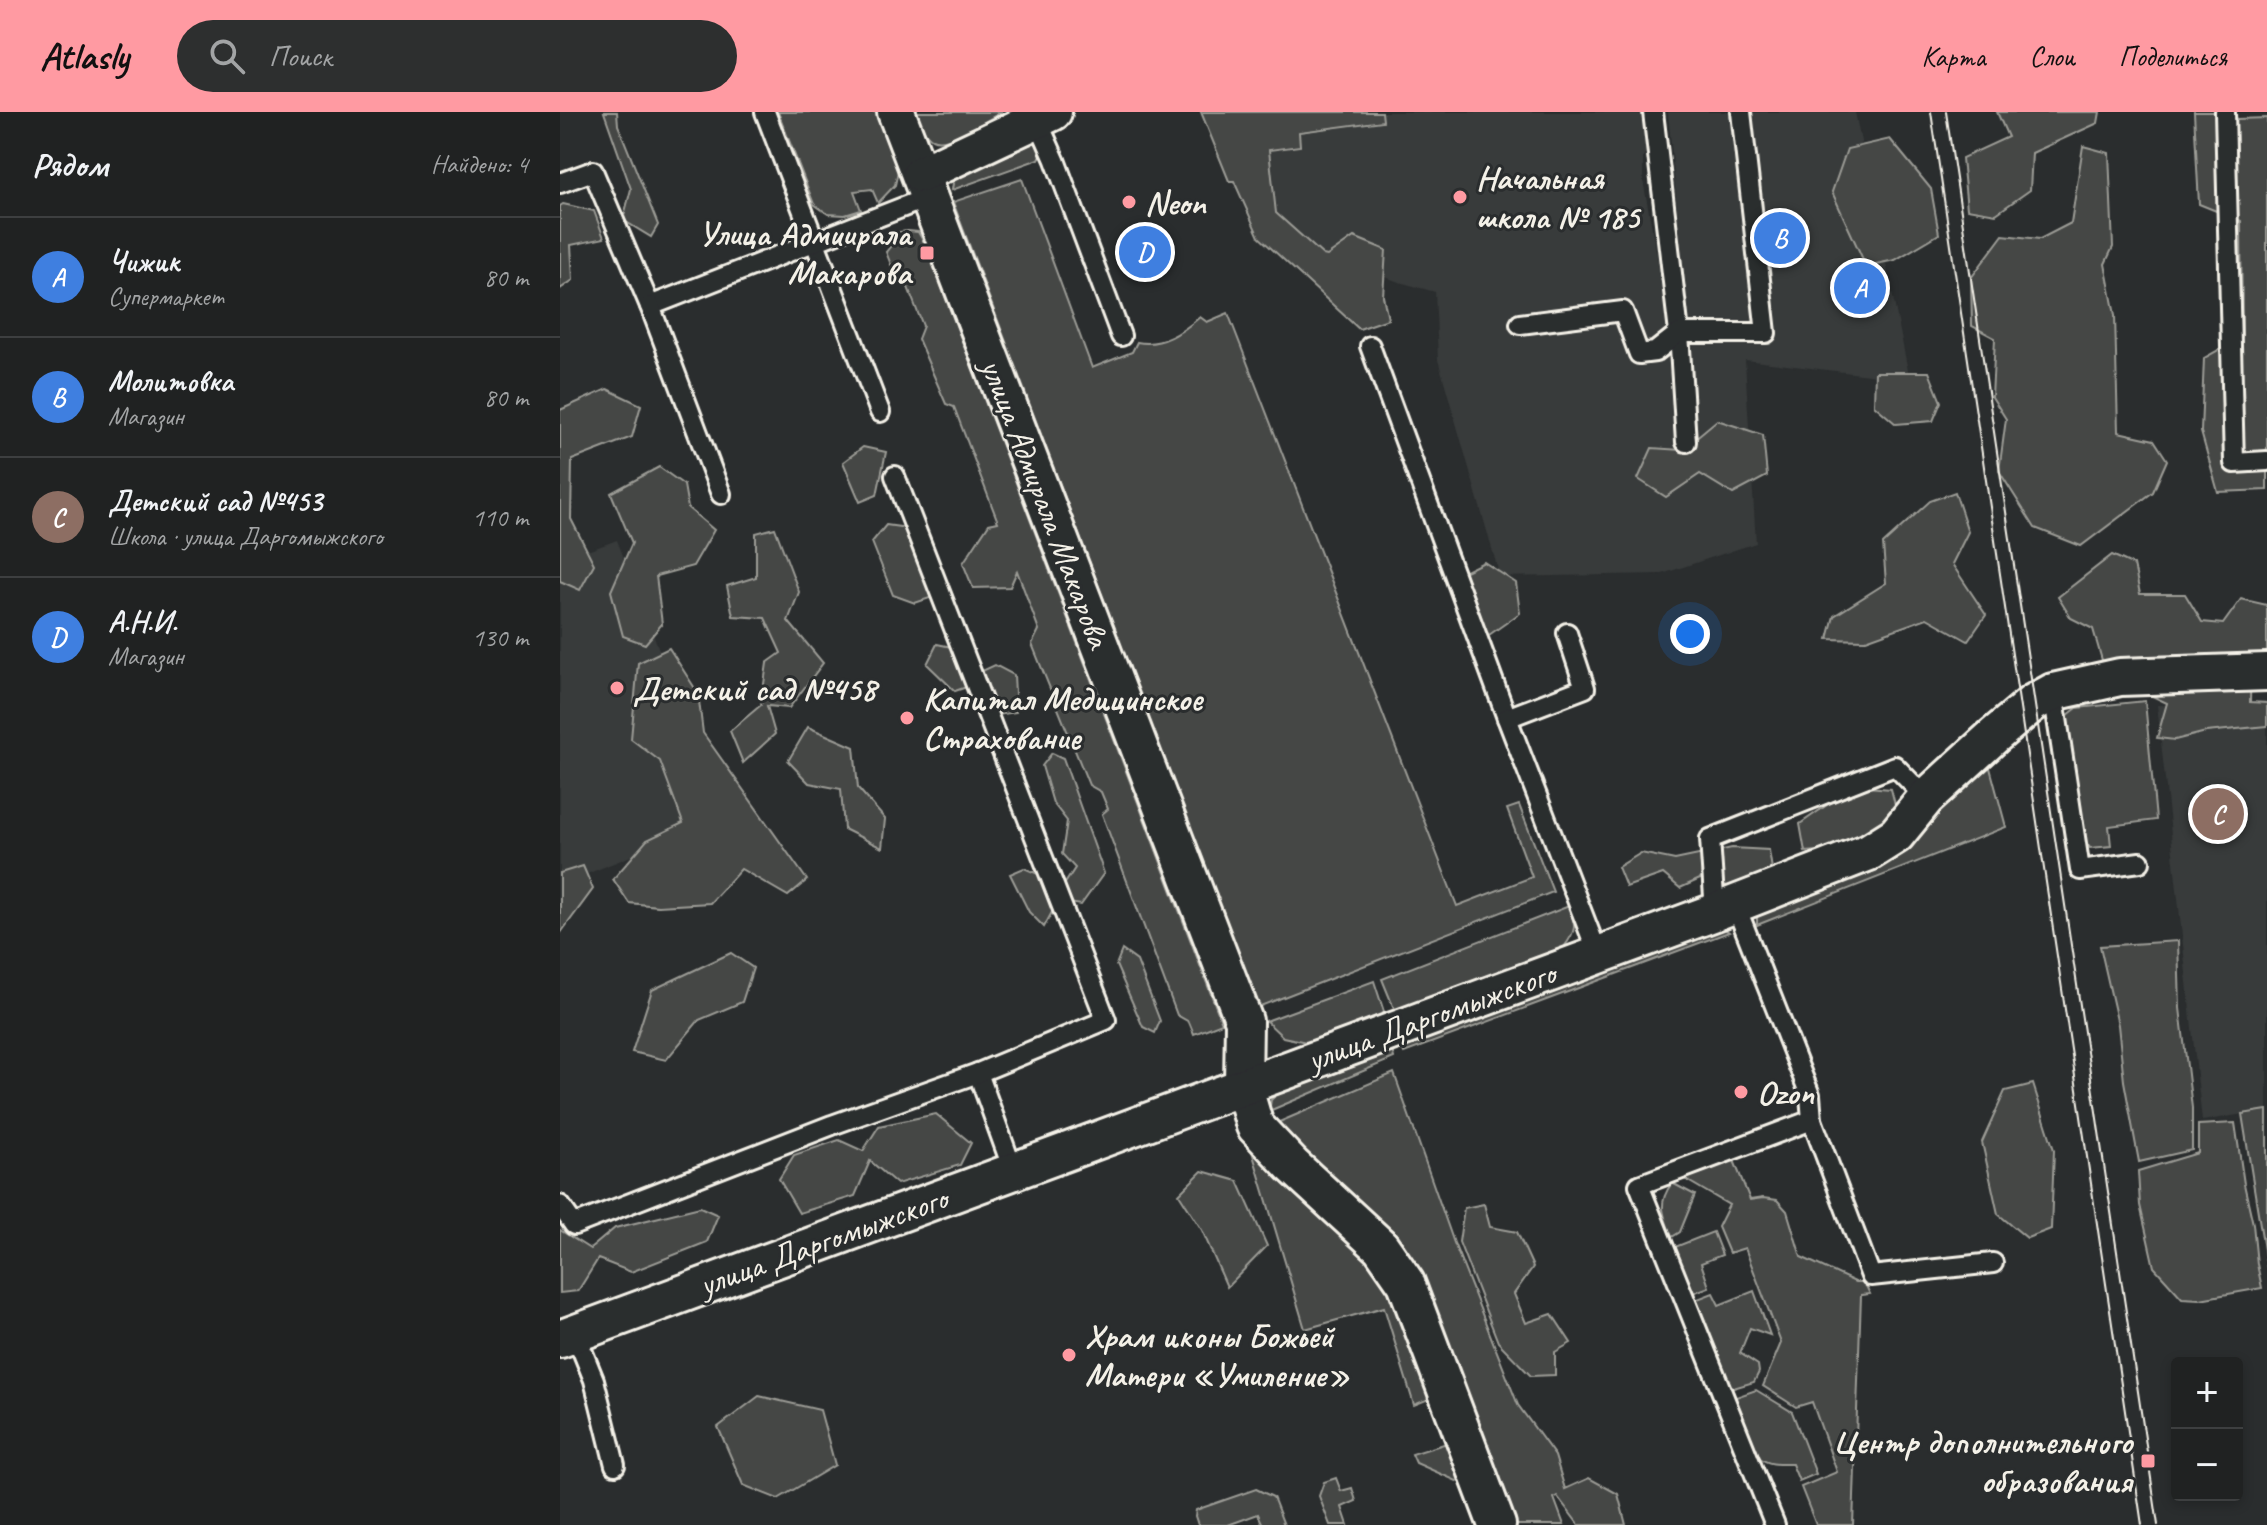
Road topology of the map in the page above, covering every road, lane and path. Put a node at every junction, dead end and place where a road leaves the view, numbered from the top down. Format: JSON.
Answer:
{"nodes":[{"id":1,"x":765,"y":112,"type":"edge"},
{"id":2,"x":896,"y":112,"type":"edge"},
{"id":3,"x":1653,"y":112,"type":"edge"},
{"id":4,"x":1741,"y":112,"type":"edge"},
{"id":5,"x":2225,"y":112,"type":"edge"},
{"id":6,"x":1045,"y":115,"type":"edge"},
{"id":7,"x":560,"y":183,"type":"edge"},
{"id":8,"x":925,"y":186,"type":"junction"},
{"id":9,"x":815,"y":241,"type":"junction"},
{"id":10,"x":650,"y":306,"type":"junction"},
{"id":11,"x":1520,"y":324,"type":"dead end"},
{"id":12,"x":1679,"y":333,"type":"junction"},
{"id":13,"x":1121,"y":336,"type":"dead end"},
{"id":14,"x":1370,"y":346,"type":"dead end"},
{"id":15,"x":880,"y":412,"type":"dead end"},
{"id":16,"x":1686,"y":442,"type":"dead end"},
{"id":17,"x":2267,"y":461,"type":"edge"},
{"id":18,"x":895,"y":476,"type":"dead end"},
{"id":19,"x":721,"y":494,"type":"dead end"},
{"id":20,"x":1567,"y":633,"type":"dead end"},
{"id":21,"x":2267,"y":672,"type":"edge"},
{"id":22,"x":2053,"y":692,"type":"junction"},
{"id":23,"x":1507,"y":718,"type":"junction"},
{"id":24,"x":1926,"y":798,"type":"junction"},
{"id":25,"x":2140,"y":862,"type":"dead end"},
{"id":26,"x":1725,"y":908,"type":"junction"},
{"id":27,"x":1598,"y":954,"type":"junction"},
{"id":28,"x":978,"y":1073,"type":"junction"},
{"id":29,"x":1243,"y":1085,"type":"junction"},
{"id":30,"x":1812,"y":1120,"type":"junction"},
{"id":31,"x":1013,"y":1170,"type":"junction"},
{"id":32,"x":560,"y":1205,"type":"edge"},
{"id":33,"x":1993,"y":1263,"type":"dead end"},
{"id":34,"x":568,"y":1336,"type":"edge"},
{"id":35,"x":615,"y":1465,"type":"dead end"},
{"id":36,"x":1497,"y":1525,"type":"edge"},
{"id":37,"x":1775,"y":1525,"type":"edge"}],
"edges":[{"from":1,"to":9,"type":"lane"},
{"from":2,"to":8,"type":"street","name":"улица Адмирала Макарова"},
{"from":3,"to":12,"type":"lane"},
{"from":4,"to":12,"type":"lane"},
{"from":5,"to":17,"type":"lane"},
{"from":6,"to":8,"type":"street"},
{"from":6,"to":13,"type":"lane"},
{"from":7,"to":10,"type":"lane"},
{"from":8,"to":9,"type":"lane"},
{"from":8,"to":29,"type":"street","name":"улица Адмирала Макарова"},
{"from":9,"to":10,"type":"lane"},
{"from":9,"to":15,"type":"lane"},
{"from":10,"to":19,"type":"lane"},
{"from":11,"to":12,"type":"lane"},
{"from":12,"to":16,"type":"lane"},
{"from":14,"to":23,"type":"lane"},
{"from":18,"to":28,"type":"lane"},
{"from":20,"to":23,"type":"lane"},
{"from":21,"to":22,"type":"street","name":"улица Даргомыжского"},
{"from":22,"to":24,"type":"street","name":"улица Даргомыжского"},
{"from":22,"to":25,"type":"lane"},
{"from":23,"to":27,"type":"lane"},
{"from":24,"to":26,"type":"street","name":"улица Даргомыжского"},
{"from":24,"to":26,"type":"lane"},
{"from":26,"to":27,"type":"street","name":"улица Даргомыжского"},
{"from":26,"to":30,"type":"lane"},
{"from":27,"to":29,"type":"street","name":"улица Даргомыжского"},
{"from":28,"to":31,"type":"lane"},
{"from":28,"to":32,"type":"lane"},
{"from":29,"to":31,"type":"street","name":"улица Даргомыжского"},
{"from":29,"to":36,"type":"street","name":"улица Адмирала Макарова"},
{"from":30,"to":33,"type":"lane"},
{"from":30,"to":37,"type":"lane"},
{"from":31,"to":34,"type":"street","name":"улица Даргомыжского"},
{"from":34,"to":35,"type":"lane"}]}
